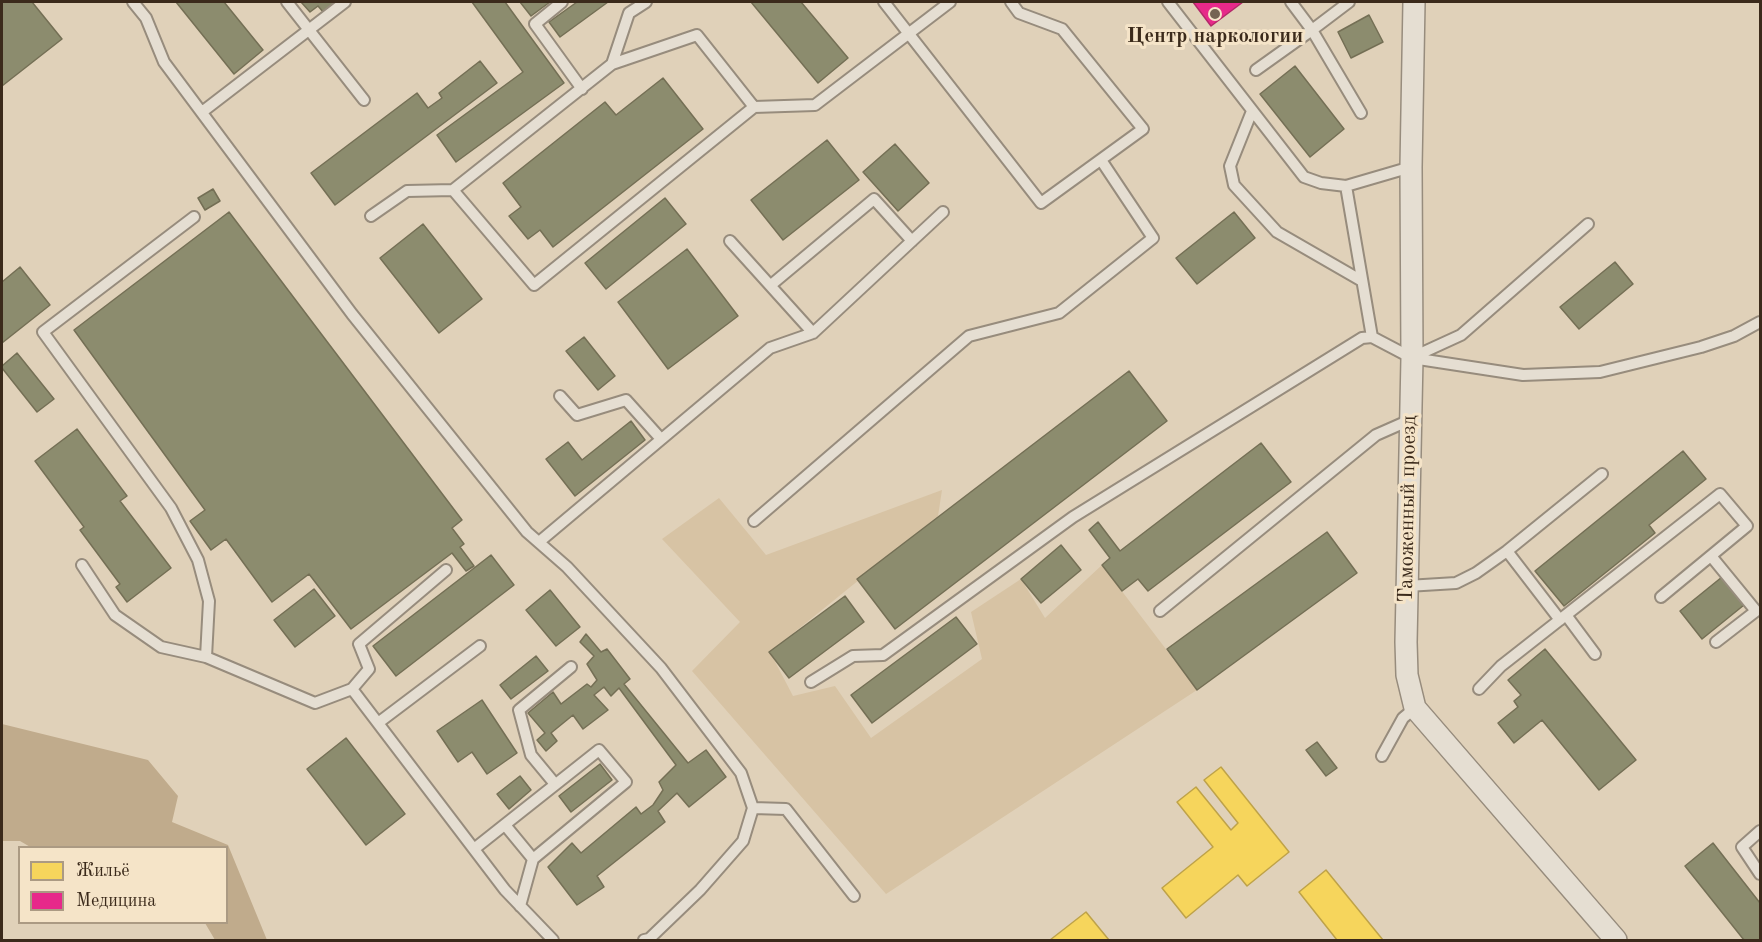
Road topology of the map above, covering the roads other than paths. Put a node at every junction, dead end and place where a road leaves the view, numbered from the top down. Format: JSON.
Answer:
{"nodes":[{"id":1,"x":133,"y":2,"type":"edge"},
{"id":2,"x":287,"y":2,"type":"edge"},
{"id":3,"x":345,"y":2,"type":"edge"},
{"id":4,"x":562,"y":2,"type":"edge"},
{"id":5,"x":646,"y":2,"type":"edge"},
{"id":6,"x":884,"y":2,"type":"edge"},
{"id":7,"x":950,"y":2,"type":"edge"},
{"id":8,"x":1011,"y":2,"type":"edge"},
{"id":9,"x":1168,"y":2,"type":"edge"},
{"id":10,"x":1291,"y":2,"type":"edge"},
{"id":11,"x":1349,"y":2,"type":"edge"},
{"id":12,"x":1414,"y":2,"type":"edge"},
{"id":13,"x":309,"y":29,"type":"junction"},
{"id":14,"x":1312,"y":30,"type":"junction"},
{"id":15,"x":909,"y":33,"type":"junction"},
{"id":16,"x":612,"y":64,"type":"junction"},
{"id":17,"x":1256,"y":70,"type":"dead end"},
{"id":18,"x":582,"y":88,"type":"junction"},
{"id":19,"x":364,"y":100,"type":"dead end"},
{"id":20,"x":754,"y":107,"type":"junction"},
{"id":21,"x":1252,"y":111,"type":"junction"},
{"id":22,"x":202,"y":112,"type":"junction"},
{"id":23,"x":1361,"y":113,"type":"dead end"},
{"id":24,"x":1101,"y":160,"type":"junction"},
{"id":25,"x":1411,"y":167,"type":"junction"},
{"id":26,"x":1346,"y":186,"type":"junction"},
{"id":27,"x":453,"y":190,"type":"junction"},
{"id":28,"x":943,"y":212,"type":"dead end"},
{"id":29,"x":370,"y":216,"type":"dead end"},
{"id":30,"x":194,"y":217,"type":"dead end"},
{"id":31,"x":1588,"y":224,"type":"dead end"},
{"id":32,"x":730,"y":241,"type":"dead end"},
{"id":33,"x":912,"y":241,"type":"junction"},
{"id":34,"x":1362,"y":281,"type":"junction"},
{"id":35,"x":771,"y":285,"type":"junction"},
{"id":36,"x":1761,"y":322,"type":"edge"},
{"id":37,"x":813,"y":333,"type":"junction"},
{"id":38,"x":1372,"y":337,"type":"junction"},
{"id":39,"x":1412,"y":358,"type":"junction"},
{"id":40,"x":560,"y":396,"type":"dead end"},
{"id":41,"x":1410,"y":420,"type":"junction"},
{"id":42,"x":661,"y":439,"type":"junction"},
{"id":43,"x":1602,"y":474,"type":"dead end"},
{"id":44,"x":754,"y":520,"type":"dead end"},
{"id":45,"x":539,"y":542,"type":"junction"},
{"id":46,"x":1507,"y":551,"type":"junction"},
{"id":47,"x":1711,"y":556,"type":"junction"},
{"id":48,"x":82,"y":565,"type":"dead end"},
{"id":49,"x":446,"y":570,"type":"dead end"},
{"id":50,"x":1407,"y":586,"type":"junction"},
{"id":51,"x":1661,"y":597,"type":"dead end"},
{"id":52,"x":1160,"y":611,"type":"dead end"},
{"id":53,"x":1563,"y":618,"type":"junction"},
{"id":54,"x":1716,"y":642,"type":"dead end"},
{"id":55,"x":480,"y":646,"type":"dead end"},
{"id":56,"x":1595,"y":654,"type":"dead end"},
{"id":57,"x":206,"y":657,"type":"junction"},
{"id":58,"x":571,"y":667,"type":"dead end"},
{"id":59,"x":811,"y":682,"type":"dead end"},
{"id":60,"x":352,"y":689,"type":"junction"},
{"id":61,"x":1479,"y":689,"type":"dead end"},
{"id":62,"x":1415,"y":708,"type":"junction"},
{"id":63,"x":378,"y":723,"type":"junction"},
{"id":64,"x":1382,"y":756,"type":"dead end"},
{"id":65,"x":555,"y":784,"type":"junction"},
{"id":66,"x":753,"y":808,"type":"junction"},
{"id":67,"x":505,"y":825,"type":"junction"},
{"id":68,"x":1761,"y":831,"type":"edge"},
{"id":69,"x":474,"y":849,"type":"junction"},
{"id":70,"x":533,"y":859,"type":"junction"},
{"id":71,"x":1761,"y":874,"type":"edge"},
{"id":72,"x":854,"y":896,"type":"dead end"},
{"id":73,"x":520,"y":906,"type":"junction"},
{"id":74,"x":553,"y":940,"type":"edge"},
{"id":75,"x":644,"y":940,"type":"edge"},
{"id":76,"x":1616,"y":940,"type":"edge"}],
"edges":[{"from":1,"to":22,"type":"lane"},
{"from":2,"to":13,"type":"lane"},
{"from":3,"to":13,"type":"lane"},
{"from":4,"to":18,"type":"lane"},
{"from":5,"to":16,"type":"lane"},
{"from":6,"to":15,"type":"lane"},
{"from":7,"to":15,"type":"lane"},
{"from":8,"to":24,"type":"lane"},
{"from":9,"to":21,"type":"lane"},
{"from":10,"to":14,"type":"lane"},
{"from":11,"to":14,"type":"lane"},
{"from":12,"to":25,"type":"street","name":"Таможенный проезд"},
{"from":13,"to":19,"type":"lane"},
{"from":13,"to":22,"type":"lane"},
{"from":14,"to":17,"type":"lane"},
{"from":14,"to":23,"type":"lane"},
{"from":15,"to":20,"type":"lane"},
{"from":15,"to":24,"type":"lane"},
{"from":16,"to":18,"type":"lane"},
{"from":16,"to":20,"type":"lane"},
{"from":18,"to":27,"type":"lane"},
{"from":20,"to":27,"type":"lane"},
{"from":21,"to":26,"type":"lane"},
{"from":21,"to":34,"type":"lane"},
{"from":22,"to":45,"type":"lane"},
{"from":24,"to":44,"type":"lane"},
{"from":25,"to":26,"type":"lane"},
{"from":25,"to":39,"type":"street","name":"Таможенный проезд"},
{"from":26,"to":34,"type":"lane"},
{"from":27,"to":29,"type":"lane"},
{"from":28,"to":33,"type":"lane"},
{"from":30,"to":57,"type":"lane"},
{"from":31,"to":39,"type":"lane"},
{"from":32,"to":35,"type":"lane"},
{"from":33,"to":35,"type":"lane"},
{"from":33,"to":37,"type":"lane"},
{"from":34,"to":38,"type":"lane"},
{"from":35,"to":37,"type":"lane"},
{"from":36,"to":39,"type":"lane"},
{"from":37,"to":42,"type":"lane"},
{"from":38,"to":39,"type":"lane"},
{"from":38,"to":59,"type":"lane"},
{"from":39,"to":41,"type":"street","name":"Таможенный проезд"},
{"from":40,"to":42,"type":"lane"},
{"from":41,"to":50,"type":"street","name":"Таможенный проезд"},
{"from":41,"to":52,"type":"lane"},
{"from":42,"to":45,"type":"lane"},
{"from":43,"to":46,"type":"lane"},
{"from":45,"to":66,"type":"lane"},
{"from":46,"to":50,"type":"lane"},
{"from":46,"to":53,"type":"lane"},
{"from":47,"to":51,"type":"lane"},
{"from":47,"to":53,"type":"lane"},
{"from":47,"to":54,"type":"lane"},
{"from":48,"to":57,"type":"lane"},
{"from":49,"to":60,"type":"lane"},
{"from":50,"to":62,"type":"street","name":"Таможенный проезд"},
{"from":53,"to":56,"type":"lane"},
{"from":53,"to":61,"type":"lane"},
{"from":55,"to":63,"type":"lane"},
{"from":57,"to":60,"type":"lane"},
{"from":58,"to":65,"type":"lane"},
{"from":60,"to":63,"type":"lane"},
{"from":62,"to":64,"type":"lane"},
{"from":62,"to":76,"type":"street","name":"Таможенный проезд"},
{"from":63,"to":69,"type":"lane"},
{"from":65,"to":67,"type":"lane"},
{"from":65,"to":70,"type":"lane"},
{"from":66,"to":72,"type":"lane"},
{"from":66,"to":75,"type":"lane"},
{"from":67,"to":69,"type":"lane"},
{"from":67,"to":70,"type":"lane"},
{"from":68,"to":71,"type":"lane"},
{"from":69,"to":73,"type":"lane"},
{"from":70,"to":73,"type":"lane"},
{"from":73,"to":74,"type":"lane"}]}
